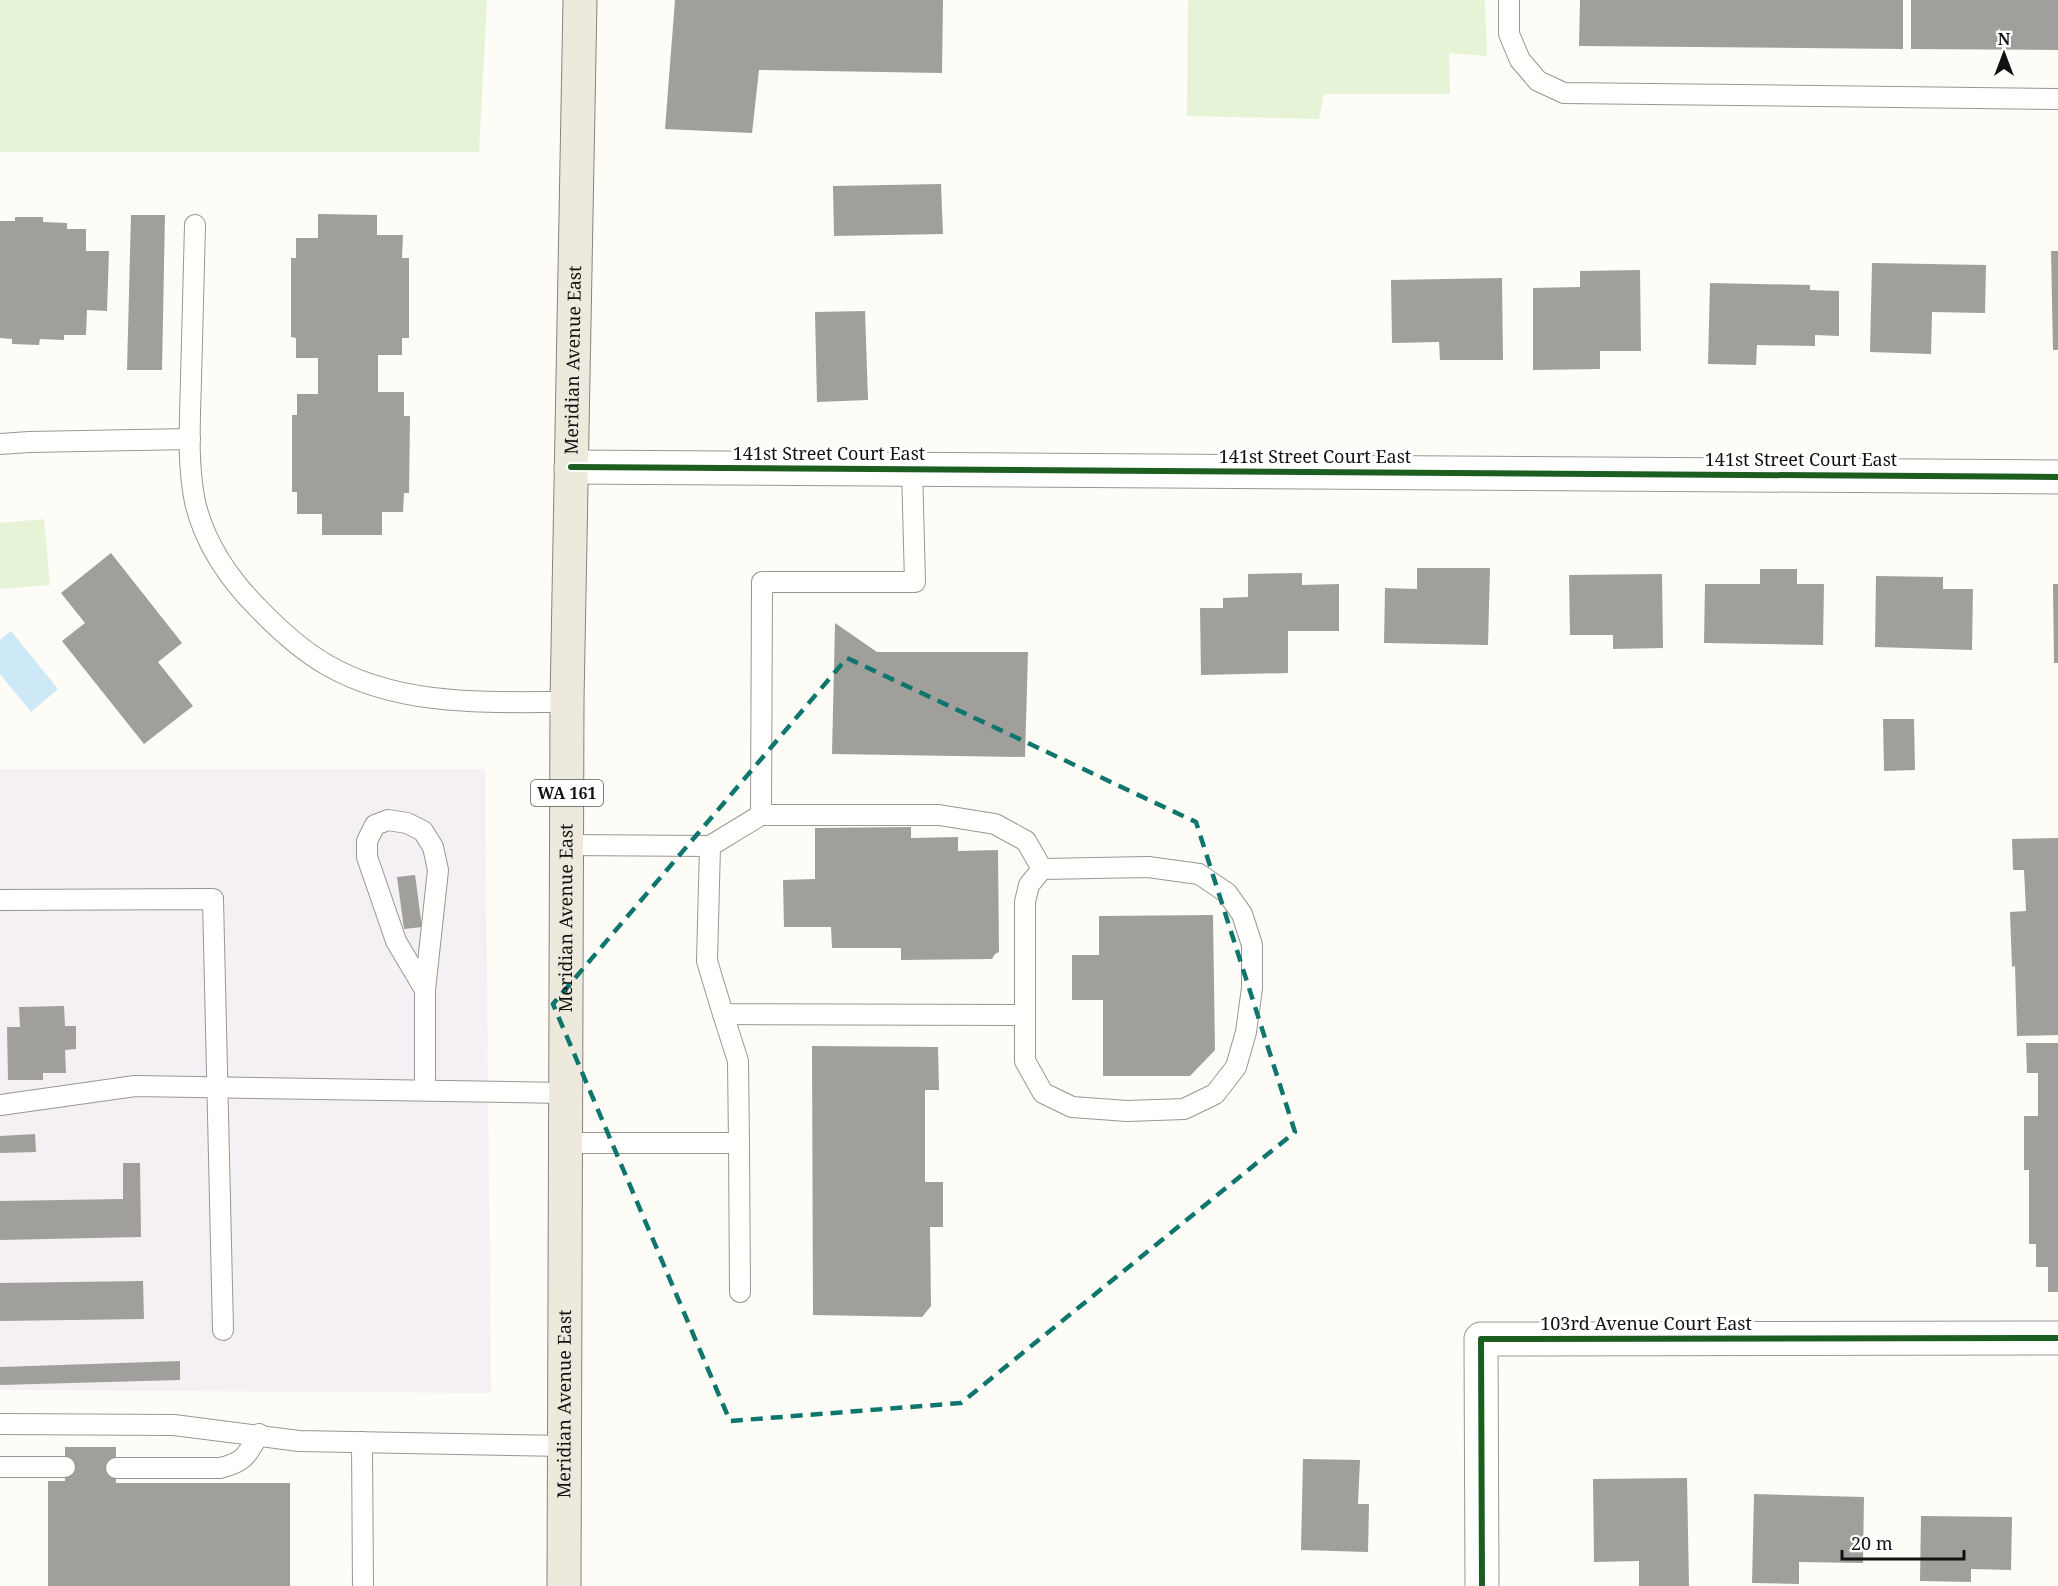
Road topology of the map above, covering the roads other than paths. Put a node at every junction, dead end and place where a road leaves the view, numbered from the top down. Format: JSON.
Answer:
{"nodes":[{"id":1,"x":580,"y":0,"type":"edge"},
{"id":2,"x":1509,"y":0,"type":"edge"},
{"id":3,"x":2058,"y":99,"type":"edge"},
{"id":4,"x":195,"y":225,"type":"dead end"},
{"id":5,"x":190,"y":439,"type":"junction"},
{"id":6,"x":0,"y":444,"type":"edge"},
{"id":7,"x":571,"y":467,"type":"junction"},
{"id":8,"x":912,"y":469,"type":"junction"},
{"id":9,"x":2058,"y":477,"type":"edge"},
{"id":10,"x":567,"y":702,"type":"junction"},
{"id":11,"x":761,"y":815,"type":"junction"},
{"id":12,"x":566,"y":845,"type":"junction"},
{"id":13,"x":710,"y":846,"type":"junction"},
{"id":14,"x":1042,"y":869,"type":"junction"},
{"id":15,"x":0,"y":900,"type":"edge"},
{"id":16,"x":425,"y":990,"type":"junction"},
{"id":17,"x":723,"y":1014,"type":"junction"},
{"id":18,"x":1024,"y":1015,"type":"junction"},
{"id":19,"x":218,"y":1087,"type":"junction"},
{"id":20,"x":424,"y":1090,"type":"junction"},
{"id":21,"x":566,"y":1093,"type":"junction"},
{"id":22,"x":0,"y":1105,"type":"edge"},
{"id":23,"x":566,"y":1143,"type":"junction"},
{"id":24,"x":739,"y":1143,"type":"junction"},
{"id":25,"x":740,"y":1292,"type":"dead end"},
{"id":26,"x":224,"y":1330,"type":"dead end"},
{"id":27,"x":2058,"y":1338,"type":"edge"},
{"id":28,"x":0,"y":1424,"type":"edge"},
{"id":29,"x":259,"y":1434,"type":"junction"},
{"id":30,"x":362,"y":1442,"type":"junction"},
{"id":31,"x":565,"y":1446,"type":"junction"},
{"id":32,"x":0,"y":1467,"type":"edge"},
{"id":33,"x":65,"y":1467,"type":"dead end"},
{"id":34,"x":116,"y":1468,"type":"dead end"},
{"id":35,"x":363,"y":1586,"type":"edge"},
{"id":36,"x":564,"y":1586,"type":"edge"},
{"id":37,"x":1482,"y":1586,"type":"edge"}],
"edges":[{"from":1,"to":7,"type":"main road","name":"Meridian Avenue East","number":"WA 161"},
{"from":2,"to":3,"type":"lane"},
{"from":4,"to":5,"type":"lane"},
{"from":5,"to":6,"type":"lane"},
{"from":5,"to":10,"type":"lane"},
{"from":7,"to":8,"type":"street","name":"141st Street Court East"},
{"from":7,"to":10,"type":"main road","name":"Meridian Avenue East","number":"WA 161"},
{"from":8,"to":9,"type":"street","name":"141st Street Court East"},
{"from":8,"to":11,"type":"lane"},
{"from":10,"to":12,"type":"main road","name":"Meridian Avenue East","number":"WA 161"},
{"from":11,"to":13,"type":"lane"},
{"from":11,"to":14,"type":"lane"},
{"from":12,"to":13,"type":"lane"},
{"from":12,"to":21,"type":"main road","name":"Meridian Avenue East","number":"WA 161"},
{"from":13,"to":17,"type":"lane"},
{"from":14,"to":18,"type":"lane"},
{"from":14,"to":18,"type":"lane"},
{"from":15,"to":19,"type":"lane"},
{"from":16,"to":16,"type":"lane"},
{"from":16,"to":20,"type":"lane"},
{"from":17,"to":18,"type":"lane"},
{"from":17,"to":24,"type":"lane"},
{"from":19,"to":20,"type":"lane"},
{"from":19,"to":22,"type":"lane"},
{"from":19,"to":26,"type":"lane"},
{"from":20,"to":21,"type":"lane"},
{"from":21,"to":23,"type":"main road","name":"Meridian Avenue East","number":"WA 161"},
{"from":23,"to":24,"type":"lane"},
{"from":23,"to":31,"type":"main road","name":"Meridian Avenue East","number":"WA 161"},
{"from":24,"to":25,"type":"lane"},
{"from":27,"to":37,"type":"street","name":"103rd Avenue Court East"},
{"from":28,"to":29,"type":"lane"},
{"from":29,"to":30,"type":"lane"},
{"from":29,"to":34,"type":"lane"},
{"from":30,"to":31,"type":"lane"},
{"from":30,"to":35,"type":"lane"},
{"from":31,"to":36,"type":"main road","name":"Meridian Avenue East","number":"WA 161"},
{"from":32,"to":33,"type":"lane"}]}
